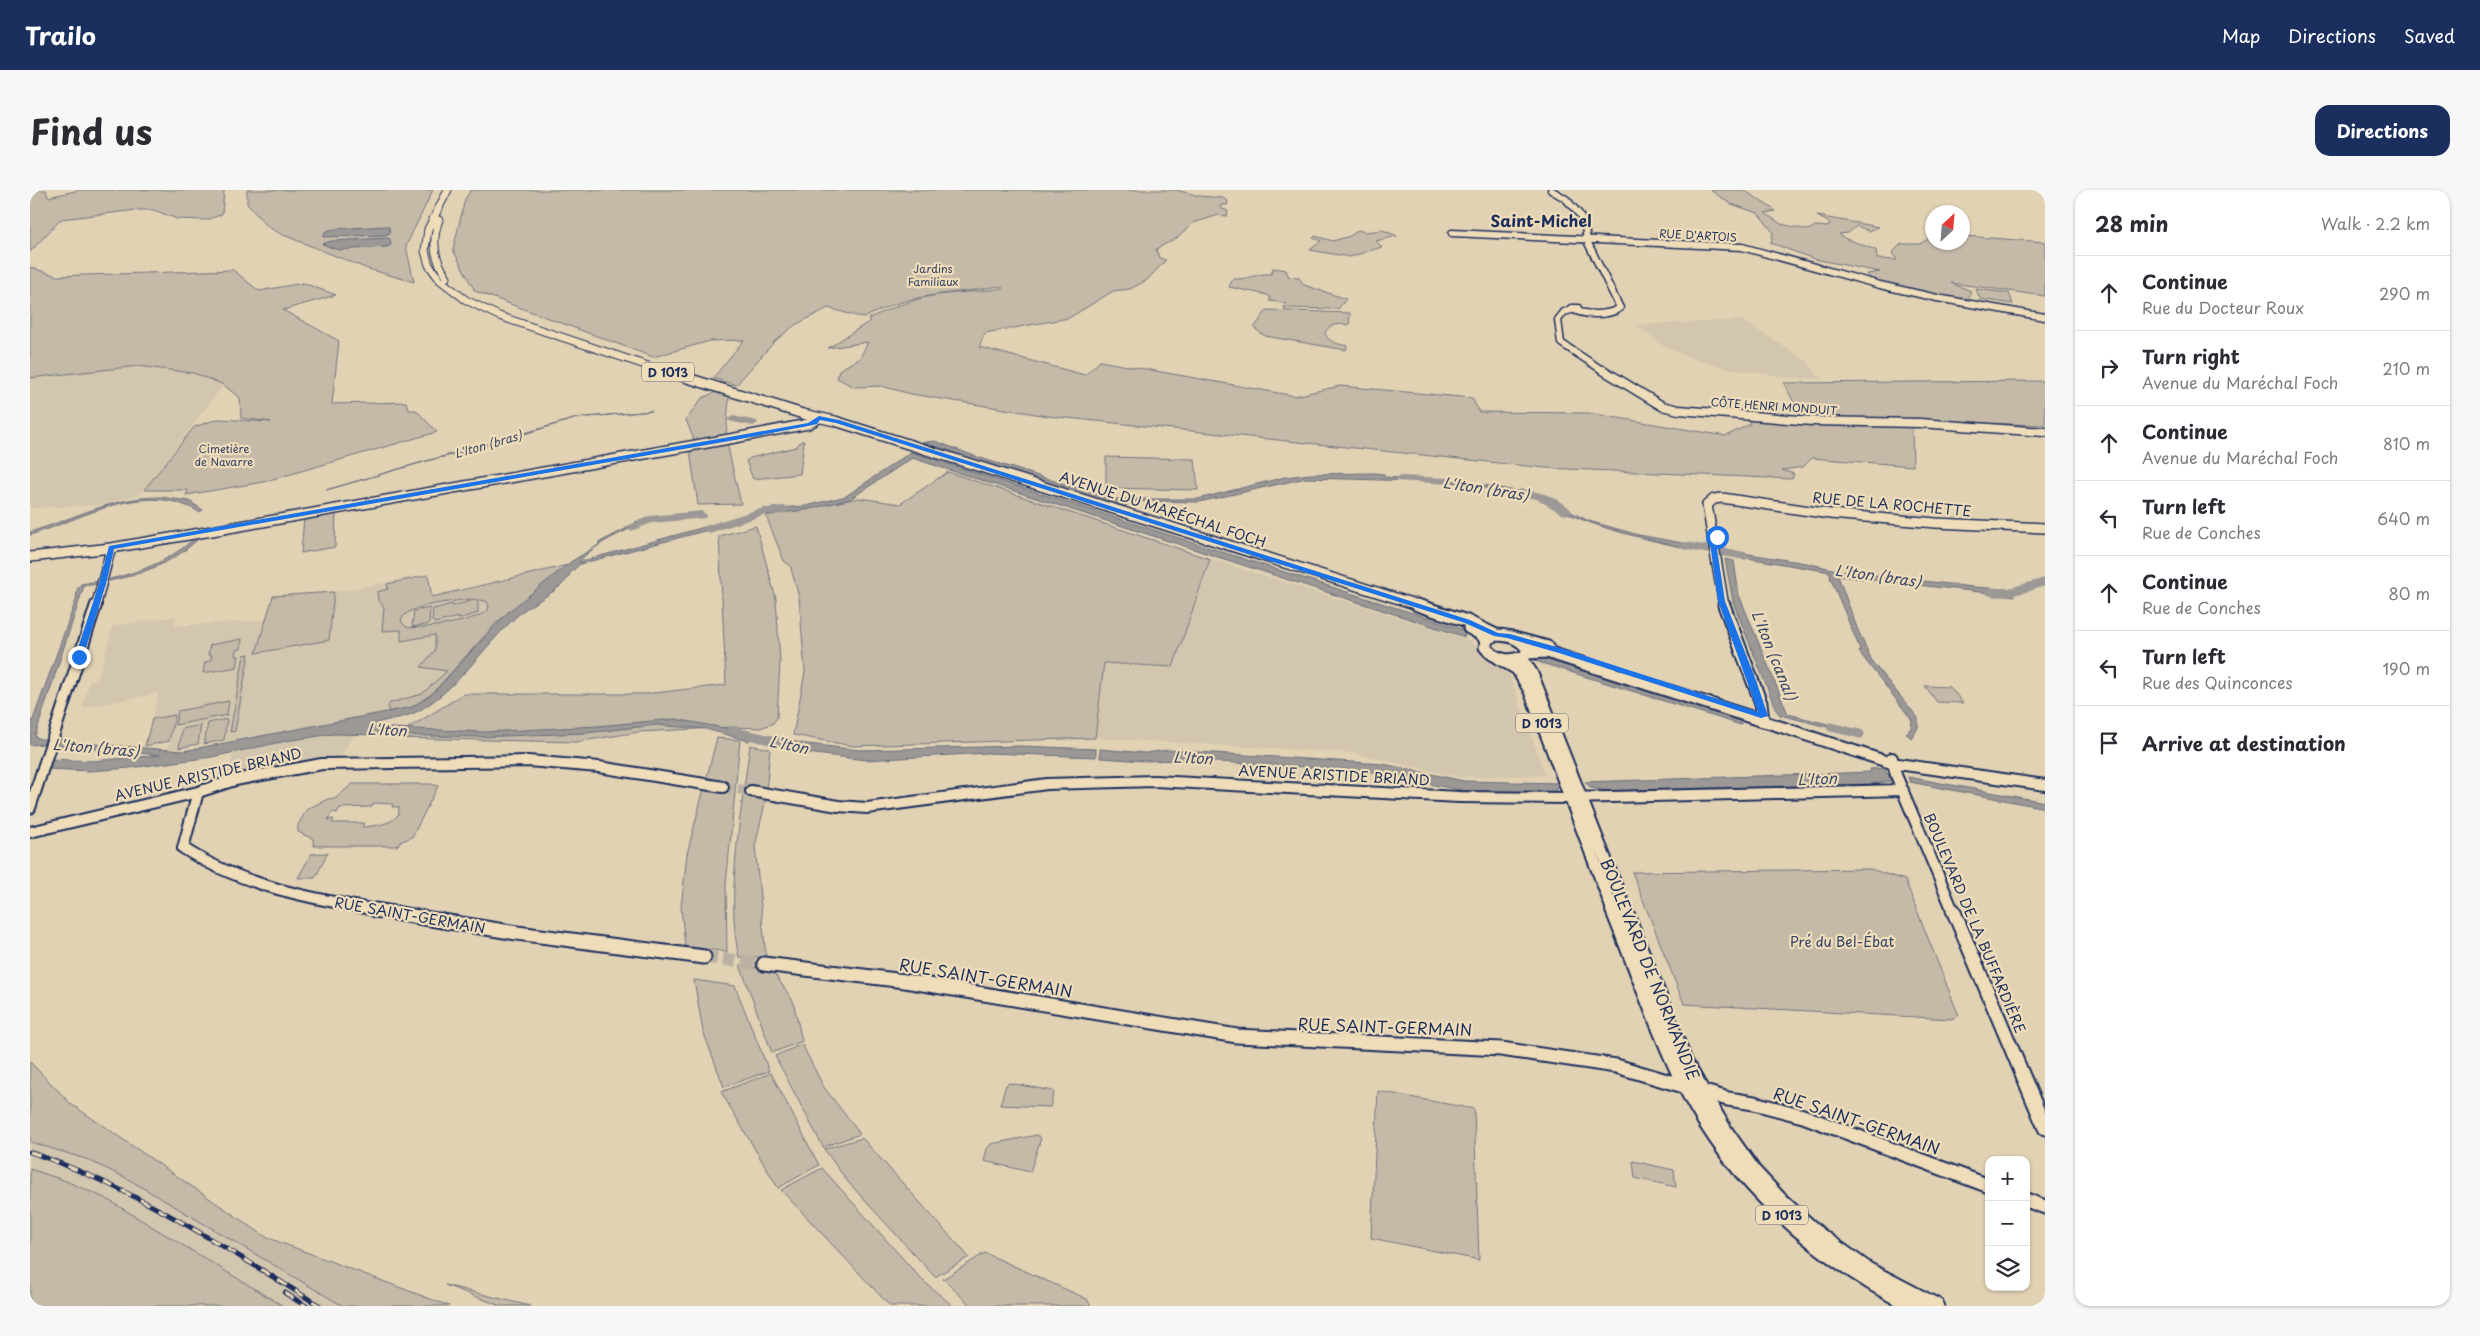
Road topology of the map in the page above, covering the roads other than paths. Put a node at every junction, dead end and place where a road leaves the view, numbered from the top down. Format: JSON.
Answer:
{"nodes":[{"id":1,"x":448,"y":190,"type":"edge"},
{"id":2,"x":455,"y":190,"type":"edge"},
{"id":3,"x":1551,"y":190,"type":"edge"},
{"id":4,"x":1452,"y":233,"type":"dead end"},
{"id":5,"x":1589,"y":239,"type":"junction"},
{"id":6,"x":2045,"y":317,"type":"edge"},
{"id":7,"x":519,"y":320,"type":"junction"},
{"id":8,"x":819,"y":418,"type":"junction"},
{"id":9,"x":2045,"y":432,"type":"edge"},
{"id":10,"x":2045,"y":528,"type":"edge"},
{"id":11,"x":111,"y":548,"type":"junction"},
{"id":12,"x":30,"y":557,"type":"edge"},
{"id":13,"x":1496,"y":635,"type":"junction"},
{"id":14,"x":1518,"y":639,"type":"junction"},
{"id":15,"x":1486,"y":640,"type":"junction"},
{"id":16,"x":1525,"y":656,"type":"junction"},
{"id":17,"x":1500,"y":659,"type":"junction"},
{"id":18,"x":1763,"y":719,"type":"junction"},
{"id":19,"x":1891,"y":760,"type":"junction"},
{"id":20,"x":1899,"y":783,"type":"junction"},
{"id":21,"x":2045,"y":785,"type":"edge"},
{"id":22,"x":723,"y":787,"type":"tunnel mouth"},
{"id":23,"x":751,"y":791,"type":"tunnel mouth"},
{"id":24,"x":198,"y":792,"type":"junction"},
{"id":25,"x":1889,"y":792,"type":"junction"},
{"id":26,"x":1576,"y":798,"type":"junction"},
{"id":27,"x":1908,"y":802,"type":"junction"},
{"id":28,"x":30,"y":808,"type":"edge"},
{"id":29,"x":30,"y":832,"type":"edge"},
{"id":30,"x":704,"y":957,"type":"tunnel mouth"},
{"id":31,"x":764,"y":964,"type":"tunnel mouth"},
{"id":32,"x":1694,"y":1088,"type":"junction"},
{"id":33,"x":2045,"y":1128,"type":"edge"},
{"id":34,"x":1985,"y":1184,"type":"edge"},
{"id":35,"x":2029,"y":1201,"type":"edge"},
{"id":36,"x":2045,"y":1207,"type":"edge"},
{"id":37,"x":1913,"y":1306,"type":"edge"},
{"id":38,"x":1937,"y":1306,"type":"edge"}],
"edges":[{"from":1,"to":7,"type":"main road","number":"D 1013"},
{"from":2,"to":7,"type":"main road","number":"D 1013"},
{"from":3,"to":5,"type":"street"},
{"from":4,"to":5,"type":"street","name":"RUE D'ARTOIS"},
{"from":5,"to":6,"type":"street","name":"RUE D'ARTOIS"},
{"from":5,"to":9,"type":"street","name":"CÔTE HENRI MONDUIT"},
{"from":7,"to":8,"type":"main road","name":"AVENUE DU MARÉCHAL FOCH","number":"D 1013"},
{"from":8,"to":11,"type":"main road"},
{"from":8,"to":13,"type":"main road","name":"AVENUE DU MARÉCHAL FOCH","number":"D 1013"},
{"from":8,"to":15,"type":"main road","name":"AVENUE DU MARÉCHAL FOCH","number":"D 1013"},
{"from":10,"to":18,"type":"main road","name":"RUE DE LA ROCHETTE"},
{"from":11,"to":12,"type":"main road"},
{"from":11,"to":28,"type":"street"},
{"from":13,"to":14,"type":"main road","name":"AVENUE DU MARÉCHAL FOCH"},
{"from":13,"to":15,"type":"main road"},
{"from":14,"to":16,"type":"main road","name":"BOULEVARD DE NORMANDIE"},
{"from":14,"to":18,"type":"main road"},
{"from":15,"to":17,"type":"main road","name":"BOULEVARD DE NORMANDIE"},
{"from":16,"to":17,"type":"main road"},
{"from":16,"to":18,"type":"main road"},
{"from":16,"to":26,"type":"main road","name":"BOULEVARD DE NORMANDIE","number":"D 1013"},
{"from":17,"to":26,"type":"main road","name":"BOULEVARD DE NORMANDIE","number":"D 1013"},
{"from":18,"to":19,"type":"street"},
{"from":19,"to":20,"type":"street","name":"BOULEVARD DE LA BUFFARDIÈRE"},
{"from":19,"to":21,"type":"street"},
{"from":20,"to":25,"type":"street","name":"AVENUE ARISTIDE BRIAND"},
{"from":20,"to":27,"type":"street","name":"BOULEVARD DE LA BUFFARDIÈRE"},
{"from":22,"to":24,"type":"street","name":"AVENUE ARISTIDE BRIAND"},
{"from":23,"to":26,"type":"street","name":"AVENUE ARISTIDE BRIAND"},
{"from":24,"to":29,"type":"street","name":"AVENUE ARISTIDE BRIAND"},
{"from":24,"to":30,"type":"street","name":"RUE SAINT-GERMAIN"},
{"from":25,"to":26,"type":"street","name":"AVENUE ARISTIDE BRIAND"},
{"from":25,"to":27,"type":"street","name":"AVENUE ARISTIDE BRIAND"},
{"from":26,"to":32,"type":"main road","name":"BOULEVARD DE NORMANDIE","number":"D 1013"},
{"from":27,"to":33,"type":"street","name":"BOULEVARD DE LA BUFFARDIÈRE"},
{"from":31,"to":32,"type":"street","name":"RUE SAINT-GERMAIN"},
{"from":32,"to":34,"type":"street","name":"RUE SAINT-GERMAIN"},
{"from":32,"to":37,"type":"main road","name":"BOULEVARD DE NORMANDIE","number":"D 1013"},
{"from":32,"to":38,"type":"main road","name":"BOULEVARD DE NORMANDIE","number":"D 1013"},
{"from":35,"to":36,"type":"street"}]}
